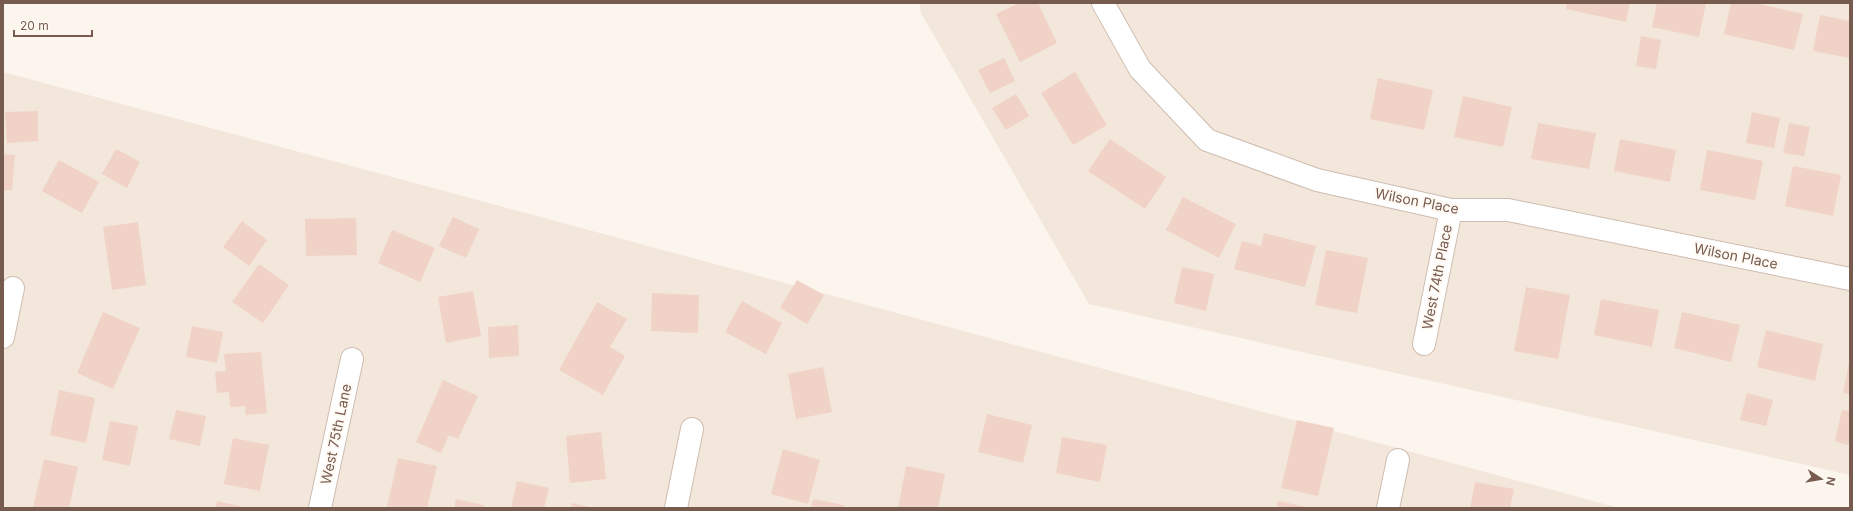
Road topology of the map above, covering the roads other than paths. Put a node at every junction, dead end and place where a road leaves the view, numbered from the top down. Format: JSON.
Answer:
{"nodes":[{"id":1,"x":1103,"y":3,"type":"edge"},
{"id":2,"x":1451,"y":210,"type":"junction"},
{"id":3,"x":1850,"y":279,"type":"edge"},
{"id":4,"x":13,"y":288,"type":"dead end"},
{"id":5,"x":3,"y":337,"type":"edge"},
{"id":6,"x":1424,"y":344,"type":"dead end"},
{"id":7,"x":352,"y":359,"type":"dead end"},
{"id":8,"x":692,"y":429,"type":"dead end"},
{"id":9,"x":1398,"y":460,"type":"dead end"},
{"id":10,"x":320,"y":508,"type":"edge"},
{"id":11,"x":676,"y":508,"type":"edge"},
{"id":12,"x":1388,"y":508,"type":"edge"}],
"edges":[{"from":1,"to":2,"type":"street","name":"Wilson Place"},
{"from":2,"to":3,"type":"street","name":"Wilson Place"},
{"from":2,"to":6,"type":"street","name":"West 74th Place"},
{"from":4,"to":5,"type":"street"},
{"from":7,"to":10,"type":"street","name":"West 75th Lane"},
{"from":8,"to":11,"type":"street"},
{"from":9,"to":12,"type":"street"}]}
